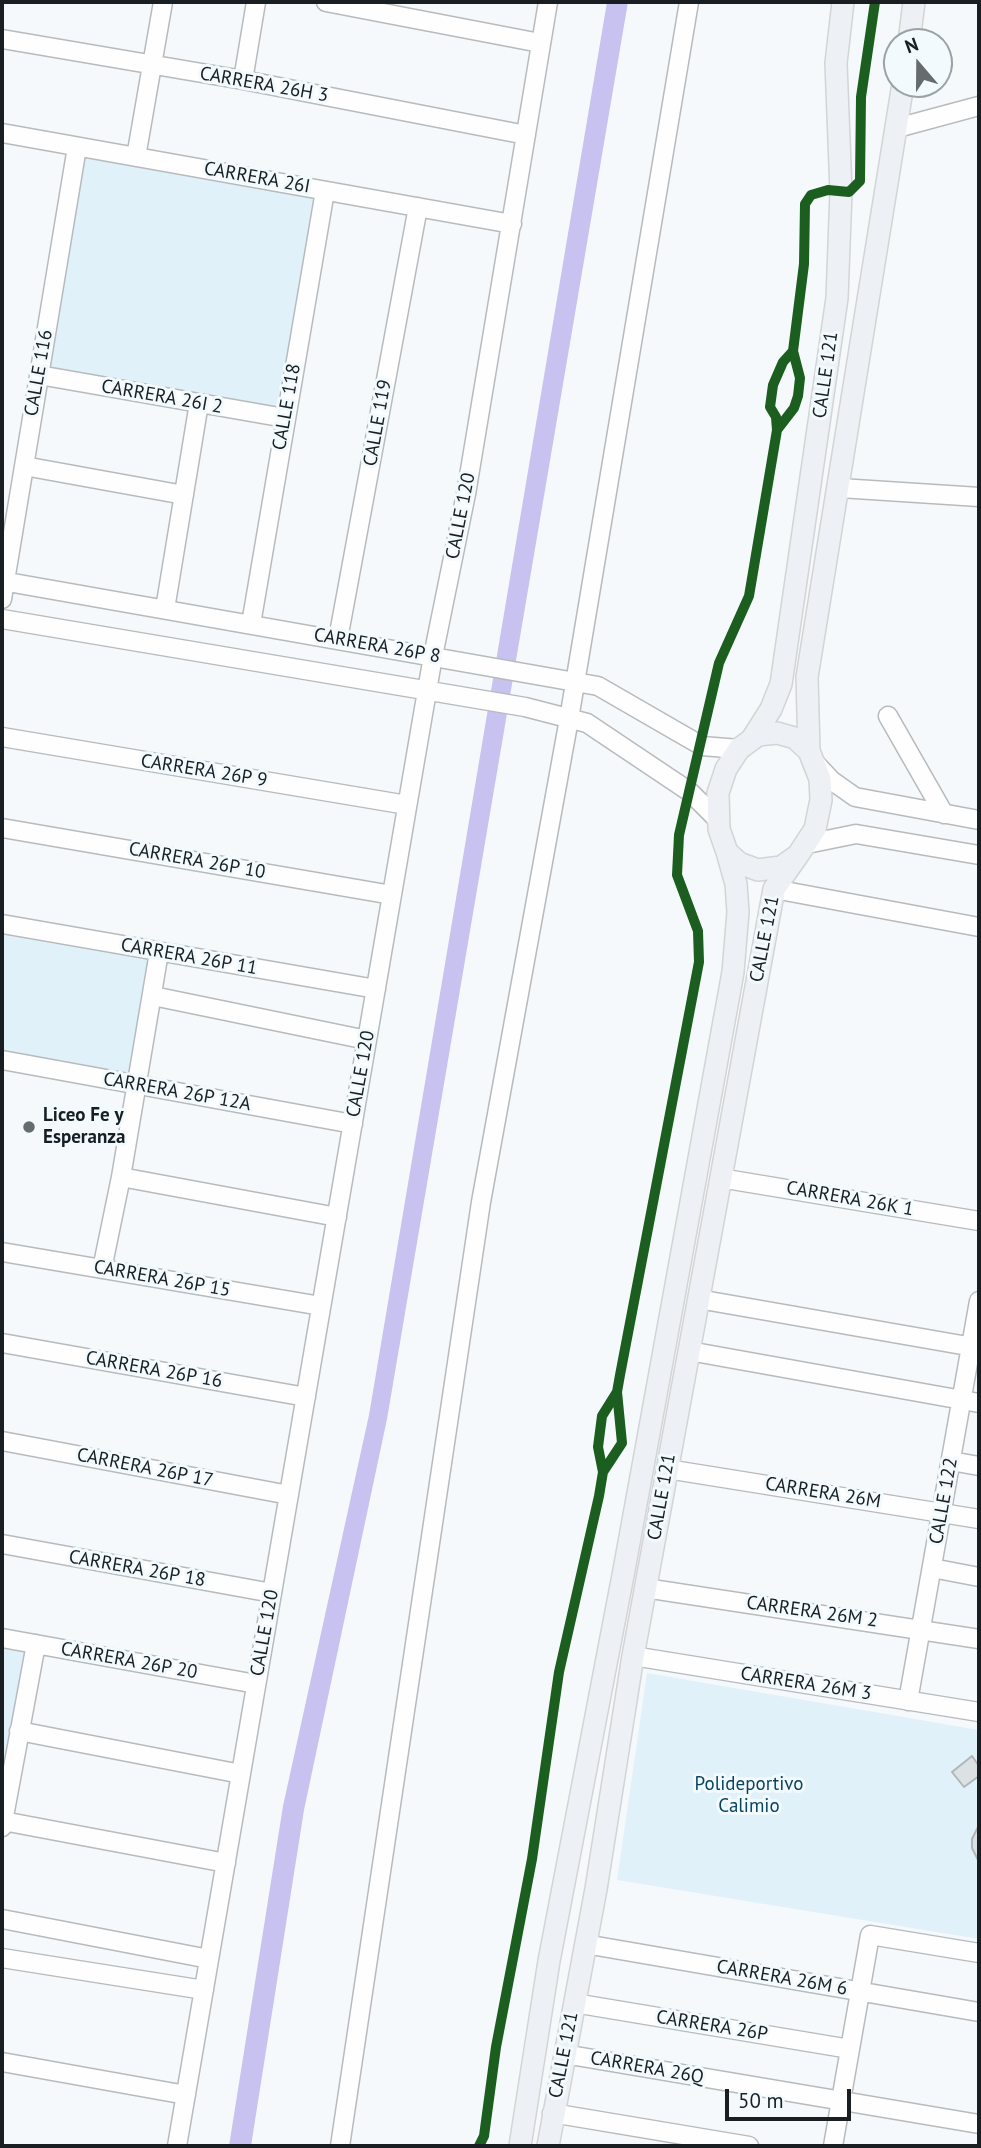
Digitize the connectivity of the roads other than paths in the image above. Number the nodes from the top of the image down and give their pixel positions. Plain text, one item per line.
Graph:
1 (163, 2) edge
2 (256, 2) edge
3 (326, 2) edge
4 (548, 2) edge
5 (689, 2) edge
6 (842, 2) edge
7 (915, 2) edge
8 (911, 28) edge
9 (2, 39) edge
10 (540, 43) junction
11 (152, 65) junction
12 (243, 80) junction
13 (901, 98) edge
14 (979, 106) edge
15 (897, 128) junction
16 (2, 133) edge
17 (526, 135) junction
18 (77, 147) junction
19 (136, 157) junction
20 (325, 191) junction
21 (418, 207) junction
22 (512, 224) junction
23 (39, 374) junction
24 (199, 403) junction
25 (285, 418) junction
26 (24, 466) junction
27 (840, 488) junction
28 (184, 495) junction
29 (979, 497) edge
30 (3, 587) edge
31 (165, 609) junction
32 (2, 619) edge
33 (251, 624) junction
34 (338, 639) junction
35 (433, 656) junction
36 (575, 682) junction
37 (427, 692) junction
38 (888, 716) dead end
39 (569, 719) junction
40 (2, 737) edge
41 (745, 744) junction
42 (813, 757) junction
43 (407, 805) junction
44 (944, 814) junction
45 (718, 820) junction
46 (979, 820) edge
47 (2, 828) edge
48 (803, 850) junction
49 (727, 852) junction
50 (979, 855) edge
51 (774, 889) junction
52 (392, 895) junction
53 (2, 924) edge
54 (979, 928) edge
55 (159, 952) junction
56 (376, 989) junction
57 (153, 996) junction
58 (367, 1040) junction
59 (2, 1060) edge
60 (136, 1084) junction
61 (353, 1124) junction
62 (121, 1177) junction
63 (720, 1178) junction
64 (337, 1217) junction
65 (979, 1221) edge
66 (2, 1252) edge
67 (102, 1269) junction
68 (698, 1299) junction
69 (979, 1301) edge
70 (321, 1306) junction
71 (2, 1343) edge
72 (975, 1347) edge
73 (689, 1351) junction
74 (306, 1397) junction
75 (971, 1401) edge
76 (2, 1441) edge
77 (951, 1461) junction
78 (979, 1466) edge
79 (667, 1469) junction
80 (289, 1495) junction
81 (942, 1512) junction
82 (979, 1519) edge
83 (2, 1544) edge
84 (932, 1568) junction
85 (979, 1577) edge
86 (645, 1588) junction
87 (272, 1593) junction
88 (921, 1628) junction
89 (2, 1638) edge
90 (979, 1639) edge
91 (36, 1644) junction
92 (633, 1656) junction
93 (256, 1684) junction
94 (908, 1701) junction
95 (979, 1713) edge
96 (19, 1731) junction
97 (241, 1774) junction
98 (2, 1824) edge
99 (226, 1863) junction
100 (2, 1919) edge
101 (585, 1944) junction
102 (979, 1953) edge
103 (2, 1958) edge
104 (209, 1959) junction
105 (204, 1990) junction
106 (860, 1991) junction
107 (574, 2003) junction
108 (979, 2012) edge
109 (850, 2049) junction
110 (564, 2054) junction
111 (2, 2062) edge
112 (186, 2095) junction
113 (841, 2101) junction
114 (552, 2113) junction
115 (979, 2124) edge
116 (177, 2146) edge
117 (340, 2146) edge
118 (520, 2146) edge
119 (548, 2146) edge
120 (749, 2146) edge
121 (833, 2146) edge

1 - 11 street
2 - 12 street
3 - 10 street
4 - 10 street, CALLE 120
5 - 36 street
6 - 41 main road, CALLE 121
7 - 8 main road
9 - 11 street, CARRERA 26H 3
10 - 17 street, CALLE 120
11 - 12 street, CARRERA 26H 3
11 - 19 street
12 - 17 street, CARRERA 26H 3
13 - 15 main road, CALLE 121
14 - 15 street
15 - 27 main road, CALLE 121
16 - 18 street, CARRERA 26I
17 - 22 street, CALLE 120
18 - 19 street, CARRERA 26I
18 - 23 street, CALLE 116
19 - 20 street, CARRERA 26I
20 - 21 street, CARRERA 26I
20 - 25 street, CALLE 118
21 - 22 street, CARRERA 26I
21 - 34 street, CALLE 119
22 - 35 street, CALLE 120
23 - 24 street, CARRERA 26I 2
23 - 26 street, CALLE 116
24 - 25 street, CARRERA 26I 2
24 - 28 street
25 - 33 street, CALLE 118
26 - 28 street
26 - 30 street, CALLE 116
27 - 29 street
27 - 42 main road, CALLE 121
28 - 31 street
30 - 31 street, CARRERA 26P 8
31 - 33 street, CARRERA 26P 8
32 - 37 street, CARRERA 26P 8
33 - 34 street, CARRERA 26P 8
34 - 35 street, CARRERA 26P 8
35 - 36 street, CARRERA 26P 8
35 - 37 street, CALLE 120
36 - 39 street
36 - 41 street, CARRERA 26P 8
37 - 39 street, CARRERA 26P 8
37 - 43 street, CALLE 120
38 - 44 street
39 - 45 street, CARRERA 26P 8
39 - 117 street
40 - 43 street, CARRERA 26P 9
41 - 42 main road
41 - 45 main road
42 - 44 street
42 - 48 main road
43 - 52 street, CALLE 120
44 - 46 street
45 - 49 main road
47 - 52 street, CARRERA 26P 10
48 - 49 main road
48 - 50 street
48 - 51 main road, CALLE 121
49 - 118 main road, CALLE 121
51 - 54 street
51 - 63 main road, CALLE 121
52 - 56 street, CALLE 120
53 - 55 street, CARRERA 26P 11
55 - 56 street, CARRERA 26P 11
55 - 57 street
56 - 58 street, CALLE 120
57 - 58 street
57 - 60 street
58 - 61 street, CALLE 120
59 - 60 street, CARRERA 26P 12A
60 - 61 street, CARRERA 26P 12A
60 - 62 street
61 - 64 street, CALLE 120
62 - 64 street
62 - 67 street
63 - 65 street, CARRERA 26K 1
63 - 68 main road, CALLE 121
64 - 70 street, CALLE 120
66 - 67 street, CARRERA 26P 15
67 - 70 street, CARRERA 26P 15
68 - 72 street
68 - 73 main road, CALLE 121
69 - 72 street, CALLE 122
70 - 74 street, CALLE 120
71 - 74 street, CARRERA 26P 16
72 - 75 street, CALLE 122
73 - 75 street
73 - 79 main road, CALLE 121
74 - 80 street, CALLE 120
75 - 77 street, CALLE 122
76 - 80 street, CARRERA 26P 17
77 - 78 street
77 - 81 street, CALLE 122
79 - 81 street, CARRERA 26M
79 - 86 main road, CALLE 121
80 - 87 street, CALLE 120
81 - 82 street, CARRERA 26M
81 - 84 street, CALLE 122
83 - 87 street, CARRERA 26P 18
84 - 85 street
84 - 88 street, CALLE 122
86 - 88 street, CARRERA 26M 2
86 - 92 main road, CALLE 121
87 - 93 street, CALLE 120
88 - 90 street, CARRERA 26M 2
88 - 94 street, CALLE 122
89 - 91 street, CARRERA 26P 20
91 - 93 street, CARRERA 26P 20
91 - 96 street
92 - 94 street, CARRERA 26M 3
92 - 101 main road, CALLE 121
93 - 97 street, CALLE 120
94 - 95 street, CARRERA 26M 3
96 - 97 street
96 - 98 street
97 - 99 street, CALLE 120
98 - 99 street
99 - 104 street, CALLE 120
100 - 104 street
101 - 106 street, CARRERA 26M 6
101 - 107 main road, CALLE 121
102 - 106 street
103 - 105 street
104 - 105 street, CALLE 120
105 - 112 street, CALLE 120
106 - 108 street, CARRERA 26M 6
106 - 109 street
107 - 109 street, CARRERA 26P
107 - 110 main road, CALLE 121
109 - 113 street
110 - 113 street, CARRERA 26Q
110 - 114 main road, CALLE 121
111 - 112 street
112 - 116 street, CALLE 120
113 - 115 street, CARRERA 26Q
113 - 121 street
114 - 119 main road, CALLE 121
114 - 120 street

